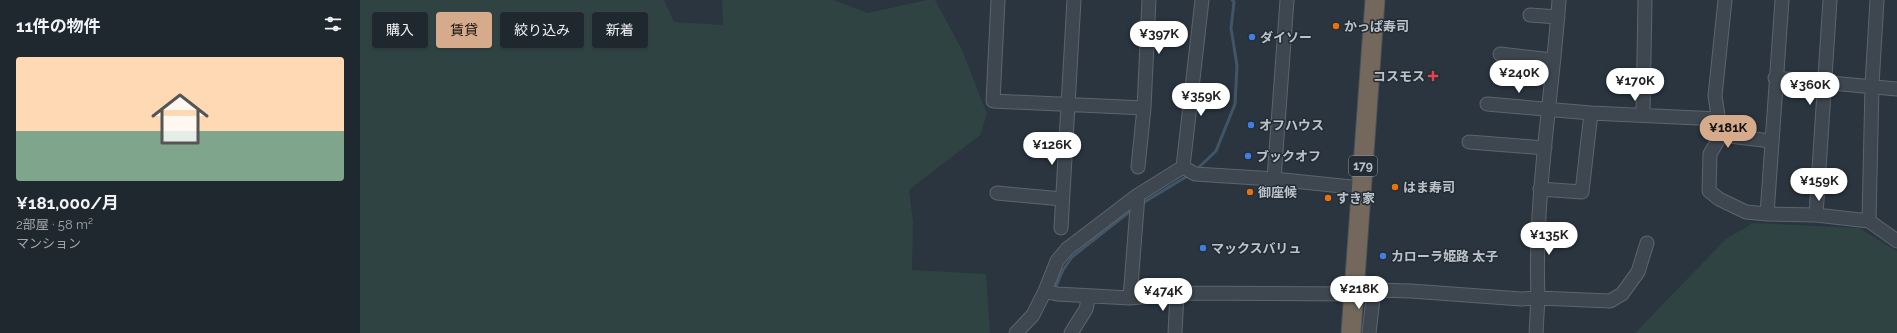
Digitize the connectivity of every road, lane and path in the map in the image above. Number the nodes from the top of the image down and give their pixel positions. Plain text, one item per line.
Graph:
1 (998, 0) edge
2 (1074, 0) edge
3 (1149, 0) edge
4 (1202, 0) edge
5 (1287, 0) edge
6 (1375, 0) edge
7 (1559, 0) edge
8 (1646, 0) edge
9 (1726, 0) edge
10 (1782, 0) edge
11 (1830, 0) edge
12 (1878, 0) edge
13 (1530, 15) dead end
14 (1558, 17) junction
15 (1500, 54) dead end
16 (1554, 60) junction
17 (1775, 78) junction
18 (1824, 82) junction
19 (1872, 86) junction
20 (1897, 89) edge
21 (1487, 104) dead end
22 (1068, 105) junction
23 (1144, 108) junction
24 (1549, 109) junction
25 (1591, 113) junction
26 (1643, 114) junction
27 (1719, 119) junction
28 (1721, 135) junction
29 (1771, 141) junction
30 (1469, 142) dead end
31 (1545, 148) junction
32 (1138, 167) dead end
33 (1183, 167) junction
34 (1274, 178) junction
35 (1361, 188) junction
36 (1540, 189) junction
37 (997, 193) dead end
38 (1138, 195) junction
39 (1062, 199) junction
40 (1767, 214) junction
41 (1816, 215) junction
42 (1868, 221) junction
43 (1061, 228) dead end
44 (1897, 241) edge
45 (1646, 243) dead end
46 (1354, 286) junction
47 (1374, 290) junction
48 (1051, 292) junction
49 (1177, 293) junction
50 (1089, 296) junction
51 (1130, 298) junction
52 (1538, 298) junction
53 (1016, 333) edge
54 (1071, 333) edge
55 (1175, 333) edge
56 (1351, 333) edge
57 (1369, 333) edge
58 (1536, 333) edge

1 - 22 street
2 - 22 street
3 - 23 street
4 - 33 street
5 - 34 street
6 - 35 highway, 179
7 - 14 street
8 - 26 street
9 - 27 street
10 - 17 street
11 - 18 street
12 - 19 street
13 - 14 street
14 - 16 street
15 - 16 street
16 - 24 street
17 - 18 street
17 - 29 street
18 - 19 street
18 - 41 street
19 - 20 street
19 - 42 street
21 - 24 street
22 - 23 street
22 - 39 street
23 - 32 street
24 - 25 street
24 - 31 street
25 - 26 street
25 - 36 street
26 - 27 street
27 - 28 street
28 - 29 street
28 - 40 street
29 - 40 street
30 - 31 street
31 - 36 street
33 - 34 street
33 - 38 street
34 - 35 street
35 - 46 highway, 179
36 - 52 street
37 - 39 street
38 - 48 street
38 - 51 street
39 - 43 street
40 - 41 street
41 - 42 street
42 - 44 street
45 - 52 street
46 - 47 street
46 - 49 street
46 - 56 highway, 179
47 - 52 street
47 - 57 street
48 - 50 street
48 - 53 street
49 - 51 street
49 - 55 street
50 - 51 street
50 - 54 street
52 - 58 street

